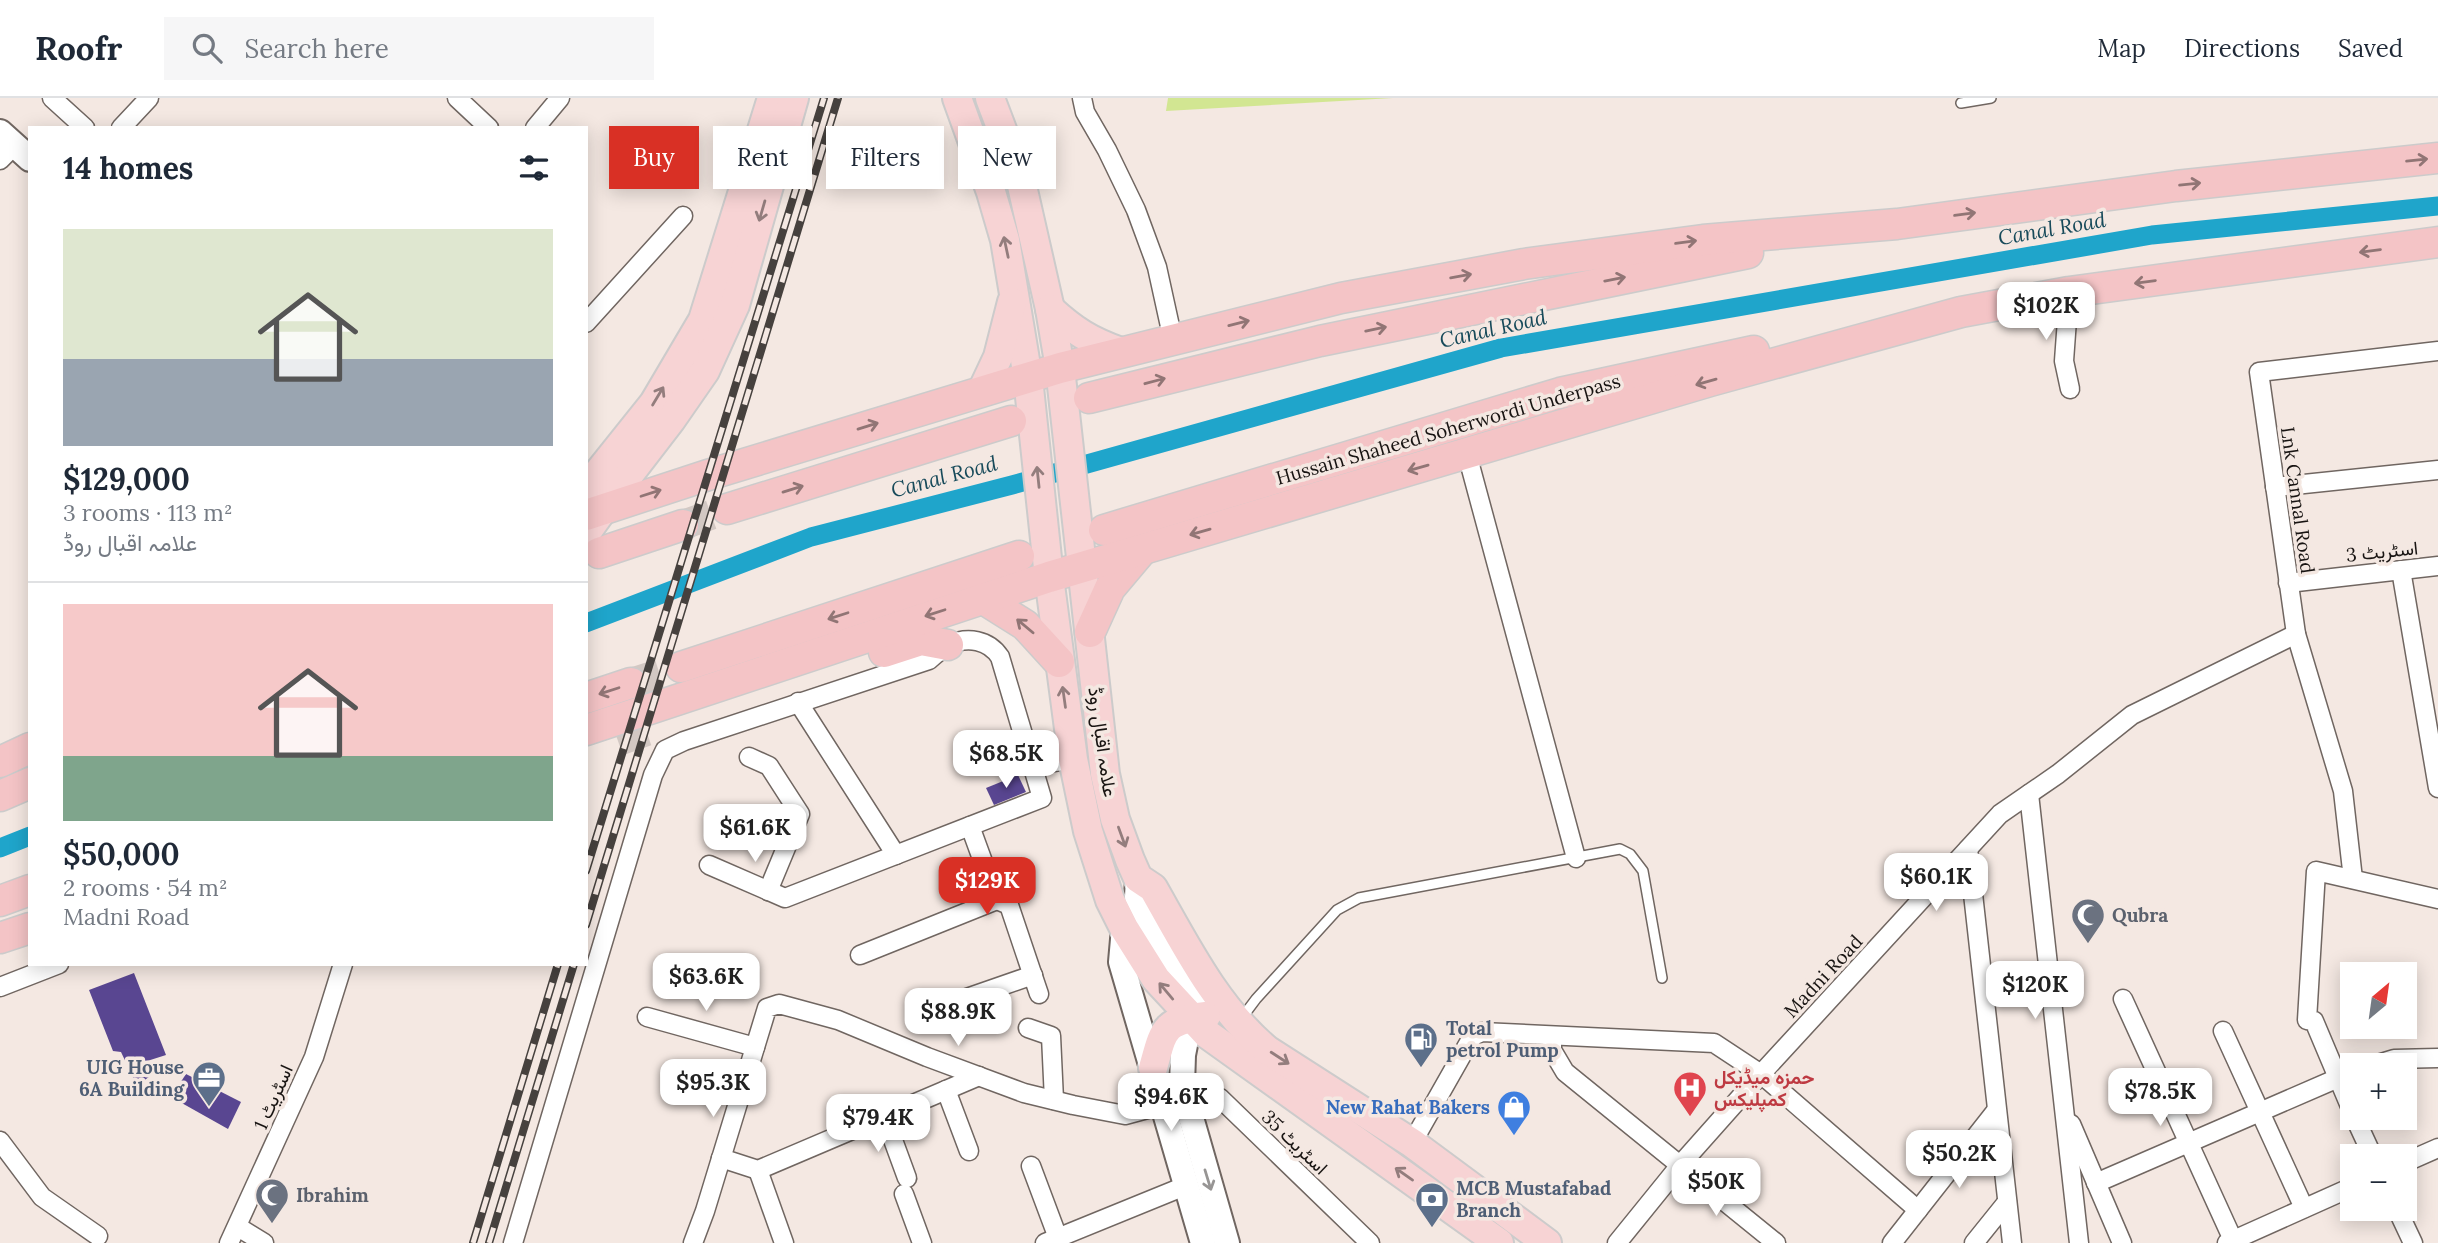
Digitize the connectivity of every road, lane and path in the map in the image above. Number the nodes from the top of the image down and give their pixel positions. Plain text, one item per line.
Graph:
1 (52, 98) edge
2 (457, 98) edge
3 (560, 98) edge
4 (772, 98) edge
5 (794, 98) edge
6 (957, 98) edge
7 (990, 98) edge
8 (1082, 98) edge
9 (1991, 98) edge
10 (147, 99) edge
11 (1961, 103) dead end
12 (83, 126) edge
13 (123, 126) edge
14 (487, 126) edge
15 (537, 126) edge
16 (2438, 158) edge
17 (683, 216) dead end
18 (1897, 224) junction
19 (2438, 242) edge
20 (1015, 290) junction
21 (2069, 292) junction
22 (1050, 309) junction
23 (1961, 312) junction
24 (588, 321) edge
25 (1173, 340) junction
26 (2438, 351) edge
27 (1121, 352) junction
28 (1060, 368) junction
29 (1028, 378) junction
30 (2070, 389) dead end
31 (982, 391) junction
32 (1089, 398) dead end
33 (1022, 429) junction
34 (1467, 454) junction
35 (2438, 470) edge
36 (2275, 487) junction
37 (590, 497) edge
38 (727, 509) tunnel mouth
39 (683, 525) tunnel mouth
40 (1104, 530) dead end
41 (593, 543) edge
42 (1142, 550) junction
43 (1019, 556) dead end
44 (2438, 566) edge
45 (1081, 569) junction
46 (2402, 570) junction
47 (1049, 577) junction
48 (2288, 583) junction
49 (982, 598) junction
50 (1090, 632) junction
51 (2297, 634) junction
52 (948, 645) junction
53 (1059, 662) junction
54 (681, 667) tunnel mouth
55 (631, 683) tunnel mouth
56 (588, 697) edge
57 (798, 702) junction
58 (658, 727) tunnel mouth
59 (588, 729) edge
60 (618, 741) tunnel mouth
61 (28, 749) edge
62 (588, 750) edge
63 (749, 757) dead end
64 (1073, 759) junction
65 (0, 762) edge
66 (1031, 766) junction
67 (28, 784) edge
68 (2438, 788) edge
69 (2029, 794) junction
70 (0, 796) edge
71 (970, 826) junction
72 (1968, 849) junction
73 (896, 855) junction
74 (1576, 858) junction
75 (709, 865) dead end
76 (1138, 877) junction
77 (2353, 879) junction
78 (28, 891) edge
79 (768, 891) junction
80 (2438, 899) edge
81 (997, 900) junction
82 (0, 901) edge
83 (1124, 929) junction
84 (860, 955) dead end
85 (52, 966) edge
86 (342, 966) edge
87 (1033, 975) junction
88 (1662, 978) dead end
89 (4, 980) edge
90 (1039, 994) dead end
91 (964, 999) dead end
92 (2123, 999) dead end
93 (647, 1017) dead end
94 (1190, 1018) junction
95 (1234, 1018) junction
96 (1028, 1028) dead end
97 (2223, 1031) dead end
98 (1552, 1036) junction
99 (755, 1047) junction
100 (2417, 1058) edge
101 (2438, 1058) edge
102 (1153, 1068) junction
103 (2340, 1068) edge
104 (1761, 1074) junction
105 (979, 1076) junction
106 (2340, 1077) edge
107 (1182, 1086) junction
108 (946, 1090) junction
109 (1054, 1100) junction
110 (1162, 1105) junction
111 (2064, 1109) junction
112 (2260, 1111) junction
113 (1995, 1112) junction
114 (885, 1118) junction
115 (0, 1141) edge
116 (1412, 1143) junction
117 (2189, 1144) junction
118 (2438, 1148) edge
119 (970, 1151) dead end
120 (2417, 1157) edge
121 (721, 1158) junction
122 (1681, 1164) junction
123 (1031, 1166) dead end
124 (758, 1170) junction
125 (1461, 1179) junction
126 (2096, 1183) junction
127 (1185, 1186) junction
128 (2340, 1192) edge
129 (1443, 1202) junction
130 (2007, 1202) junction
131 (2304, 1208) junction
132 (1918, 1210) junction
133 (2403, 1221) edge
134 (238, 1227) junction
135 (98, 1236) dead end
136 (1051, 1240) edge
137 (2230, 1242) edge
138 (229, 1243) edge
139 (264, 1243) edge
140 (513, 1243) edge
141 (693, 1243) edge
142 (784, 1243) edge
143 (922, 1243) edge
144 (1203, 1243) edge
145 (1227, 1243) edge
146 (1370, 1243) edge
147 (1499, 1243) edge
148 (1547, 1243) edge
149 (1617, 1243) edge
150 (1776, 1243) edge
151 (1892, 1243) edge
152 (1974, 1243) edge
153 (2012, 1243) edge
154 (2079, 1243) edge
155 (2122, 1243) edge
156 (2413, 1243) edge

1 - 12 street
2 - 14 street
3 - 15 street
37 -> 4 main road
5 -> 37 main road
20 -> 6 main road
7 - 22 main road, علامہ اقبال روڈ
8 - 25 street
9 - 11 lane
10 - 13 street
18 -> 16 highway
17 - 24 street
25 -> 18 highway
32 -> 18 highway
19 -> 21 highway
20 - 29 main road
20 - 31 main road
21 - 23 highway
21 - 30 street
22 - 27 main road
22 - 28 main road, علامہ اقبال روڈ
23 -> 34 highway
23 - 40 highway, Hussain Shaheed Soherwordi Underpass
25 - 27 highway
26 - 36 street, Lnk Cannal Road
27 - 28 highway
28 - 29 highway
28 - 45 main road, علامہ اقبال روڈ
29 - 31 highway
29 - 33 main road
37 -> 31 highway
38 -> 33 highway
47 -> 33 main road, علامہ اقبال روڈ
34 -> 42 highway
34 - 74 street
35 - 36 street
36 - 48 street, Lnk Cannal Road
37 - 41 main road
39 - 41 highway
42 - 45 highway
42 - 50 highway
43 -> 54 highway
44 - 46 street, اسٹریٹ 3
45 - 47 highway
45 - 50 main road, علامہ اقبال روڈ
46 - 48 street, اسٹریٹ 3
46 - 68 street
47 - 49 highway
47 - 53 main road, علامہ اقبال روڈ
48 - 51 street, Lnk Cannal Road
53 -> 49 highway
49 -> 59 highway
50 -> 76 main road, علامہ اقبال روڈ
51 - 69 street, Madni Road
51 - 77 street, Lnk Cannal Road
52 - 57 street
52 - 58 highway
52 - 66 street
64 -> 53 main road, علامہ اقبال روڈ
55 -> 56 highway
57 - 73 street
57 - 140 street
60 - 62 highway
61 - 65 highway
63 - 79 street
64 - 66 street
64 - 83 main road, علامہ اقبال روڈ
66 - 71 street
67 - 70 highway
69 - 72 street, Madni Road
69 - 111 street
71 - 73 street
71 - 81 street
72 - 104 street, Madni Road
72 - 113 street
73 - 79 street
74 - 88 lane
74 - 95 lane
75 - 79 street
76 - 94 main road
76 - 95 main road, علامہ اقبال روڈ
77 - 80 street
77 - 103 street
78 - 82 highway
81 - 84 street
81 - 87 street
94 -> 83 main road, علامہ اقبال روڈ
83 - 102 main road
85 - 89 street
86 - 134 street, اسٹریٹ 1
87 - 90 street
87 - 91 street
92 - 117 street
93 - 99 street
94 - 95 main road
94 - 102 main road
94 - 107 main road
129 -> 94 main road, علامہ اقبال روڈ
95 -> 116 main road, علامہ اقبال روڈ
96 - 109 street
97 - 112 street
98 - 104 street
98 - 116 street
98 - 122 street
99 - 105 street
99 - 121 street
100 - 101 street
102 - 110 main road
104 - 122 street, Madni Road
104 - 132 street
105 - 108 street
105 - 109 street
106 - 112 street
107 -> 145 main road
107 - 146 street, اسٹریٹ 35
108 - 114 street
108 - 119 street
109 - 110 street
110 - 127 main road
111 - 126 street
111 - 154 street
112 - 117 street
112 - 131 street
113 - 130 street
113 - 132 street
114 - 124 street
114 - 143 street
115 - 135 street
116 - 125 main road, علامہ اقبال روڈ
117 - 126 street
117 - 137 street
118 - 120 street
121 - 124 street
121 - 141 street
122 - 149 street, Madni Road
122 - 150 street
123 - 136 street
124 - 142 street
125 - 129 main road
125 - 148 main road, علامہ اقبال روڈ
126 - 155 street
127 - 136 street
127 - 144 main road
128 - 131 street
129 - 147 main road, علامہ اقبال روڈ
130 - 152 street
130 - 153 street
131 - 137 street
132 - 151 street
133 - 156 street
134 - 138 street, اسٹریٹ 1
134 - 139 street

